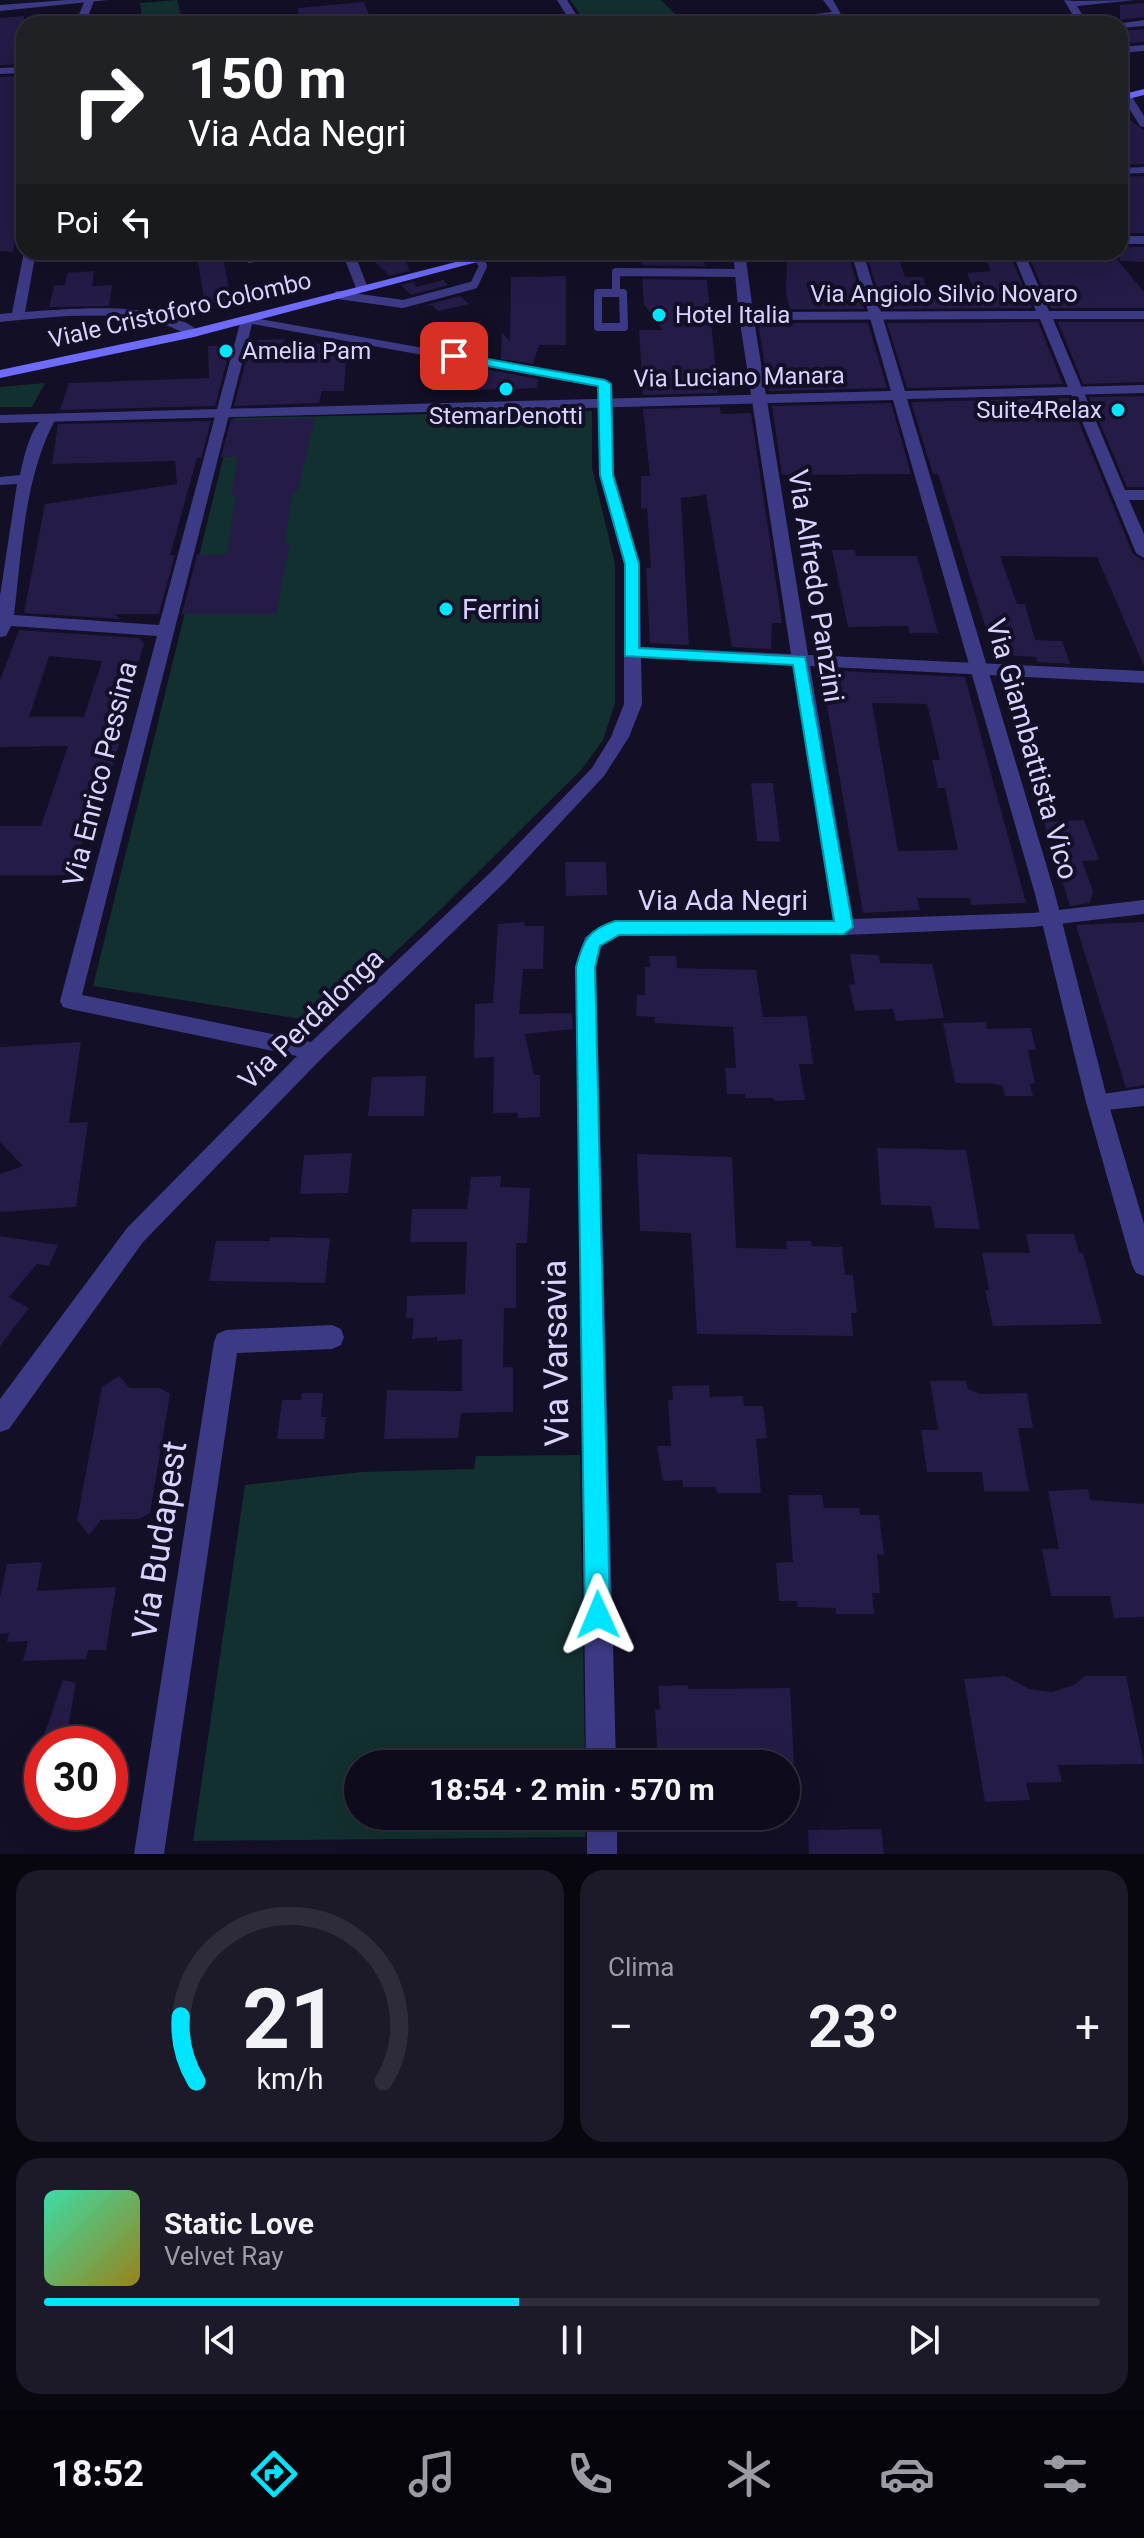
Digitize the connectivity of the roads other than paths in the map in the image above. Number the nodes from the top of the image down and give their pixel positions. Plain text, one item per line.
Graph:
1 (103, 0) edge
2 (828, 0) edge
3 (1130, 0) edge
4 (89, 1) edge
5 (1070, 2) edge
6 (0, 8) edge
7 (825, 16) edge
8 (1128, 101) edge
9 (1144, 124) edge
10 (28, 260) edge
11 (351, 260) edge
12 (475, 260) edge
13 (480, 260) edge
14 (740, 260) edge
15 (859, 260) edge
16 (1022, 260) edge
17 (742, 273) junction
18 (362, 288) junction
19 (616, 293) junction
20 (338, 295) junction
21 (1144, 315) edge
22 (18, 316) junction
23 (745, 316) junction
24 (1046, 316) junction
25 (876, 317) junction
26 (0, 318) edge
27 (247, 319) junction
28 (194, 333) junction
29 (0, 374) edge
30 (1144, 389) edge
31 (1078, 391) junction
32 (898, 395) junction
33 (757, 398) junction
34 (604, 402) junction
35 (225, 412) junction
36 (49, 418) junction
37 (0, 419) edge
38 (26, 479) junction
39 (0, 481) edge
40 (1120, 495) junction
41 (1144, 495) edge
42 (1144, 553) edge
43 (2, 626) edge
44 (165, 631) junction
45 (631, 652) junction
46 (800, 660) junction
47 (978, 670) junction
48 (1144, 677) edge
49 (1144, 907) edge
50 (1052, 919) junction
51 (844, 927) junction
52 (592, 942) joint
53 (315, 1051) junction
54 (1144, 1097) edge
55 (1097, 1102) junction
56 (1144, 1265) edge
57 (332, 1337) dead end
58 (0, 1420) edge
59 (601, 1750) edge
60 (602, 1830) edge
61 (149, 1854) edge
62 (602, 1854) edge

1 - 4 street
2 - 7 street
3 - 5 street
4 - 6 street
8 - 9 street
10 - 22 street
11 - 18 street
12 - 18 main road, Viale Cristoforo Colombo
13 - 20 lane
14 - 17 street, Via Alfredo Panzini
15 - 25 street, Via Giambattista Vico
16 - 24 street
17 - 19 lane
17 - 23 street, Via Alfredo Panzini
18 - 20 main road, Viale Cristoforo Colombo
19 - 19 lane
20 - 27 main road, Viale Cristoforo Colombo
21 - 24 street, Via Angiolo Silvio Novaro
22 - 26 street
22 - 28 street
23 - 25 street, Via Angiolo Silvio Novaro
23 - 33 street, Via Alfredo Panzini
24 - 25 street, Via Angiolo Silvio Novaro
24 - 31 street
25 - 32 street, Via Giambattista Vico
27 - 28 main road, Viale Cristoforo Colombo
27 - 34 street
27 - 35 street, Via Enrico Pessina
28 - 29 main road, Viale Cristoforo Colombo
30 - 31 street, Via Luciano Manara
31 - 32 street, Via Luciano Manara
31 - 40 street
32 - 33 street, Via Luciano Manara
32 - 47 street, Via Giambattista Vico
33 - 34 street, Via Luciano Manara
33 - 46 street, Via Alfredo Panzini
34 - 35 street, Via Luciano Manara
34 - 45 street, Via Perdalonga
35 - 36 street, Via Luciano Manara
35 - 44 street, Via Enrico Pessina
36 - 37 street, Via Luciano Manara
36 - 38 street
38 - 39 street
38 - 43 street
40 - 41 street
40 - 42 street
43 - 44 street
44 - 53 street, Via Enrico Pessina
45 - 46 street
45 - 53 street, Via Perdalonga
46 - 47 street
46 - 51 street, Via Alfredo Panzini
47 - 48 street
47 - 50 street, Via Giambattista Vico
49 - 50 street, Via Ada Negri
50 - 51 street, Via Ada Negri
50 - 55 street, Via Giambattista Vico
51 - 52 street, Via Ada Negri
52 - 59 street, Via Varsavia
53 - 58 street, Via Perdalonga
54 - 55 street
55 - 56 street, Via Giambattista Vico
57 - 61 street, Via Budapest
60 - 62 street

